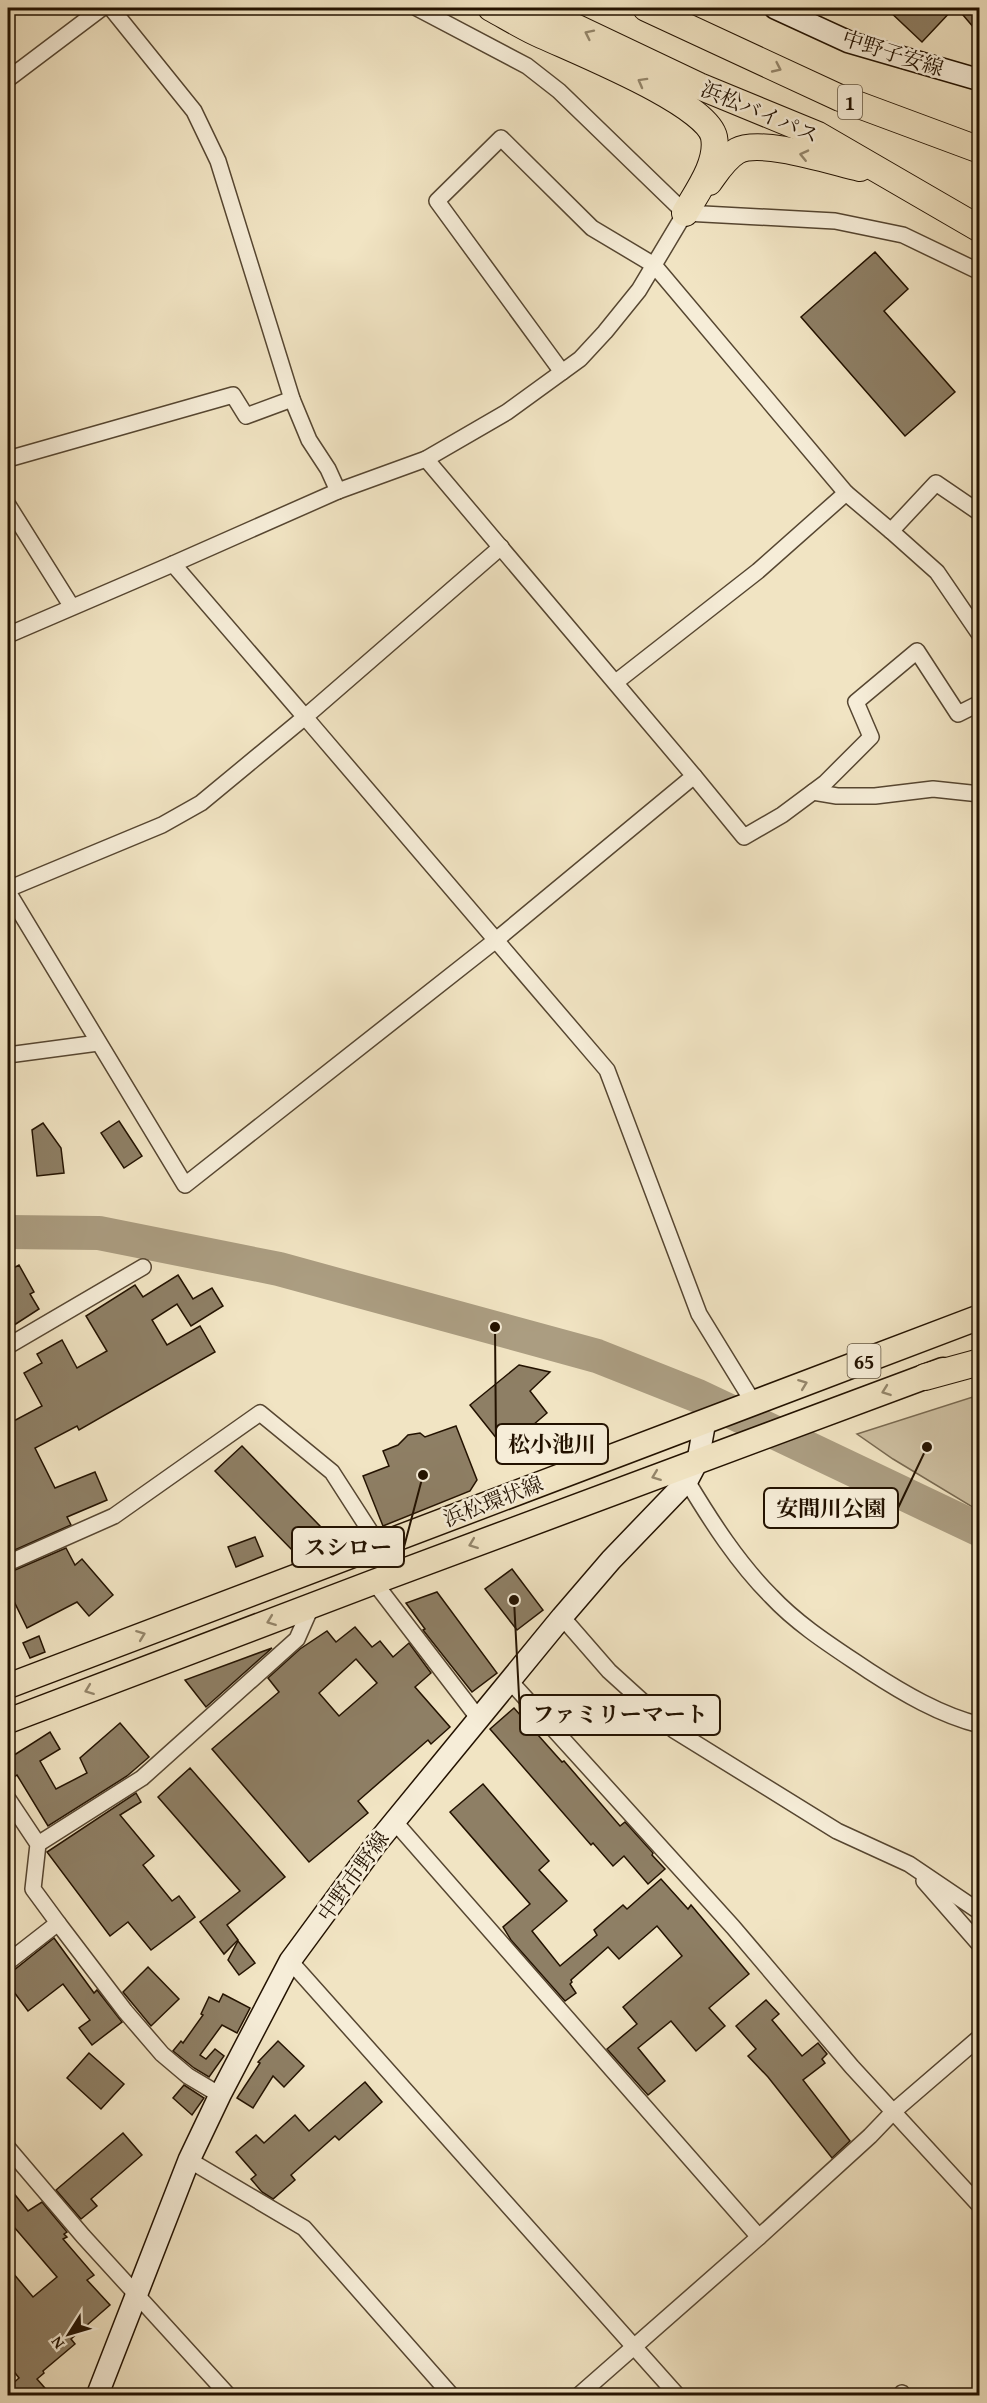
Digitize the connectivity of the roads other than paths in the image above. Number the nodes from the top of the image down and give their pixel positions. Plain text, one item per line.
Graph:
1 (102, 8) edge
2 (111, 8) edge
3 (417, 8) edge
4 (491, 8) edge
5 (535, 8) edge
6 (646, 8) edge
7 (775, 8) edge
8 (8, 79) edge
9 (980, 80) edge
10 (840, 98) junction
11 (980, 150) edge
12 (980, 166) edge
13 (882, 174) junction
14 (980, 210) edge
15 (686, 213) junction
16 (980, 229) edge
17 (654, 265) junction
18 (980, 272) edge
19 (562, 372) junction
20 (292, 399) junction
21 (8, 459) edge
22 (426, 459) junction
23 (338, 491) junction
24 (846, 493) junction
25 (8, 505) edge
26 (980, 513) edge
27 (891, 531) junction
28 (501, 548) junction
29 (173, 564) junction
30 (72, 607) junction
31 (8, 635) edge
32 (980, 635) edge
33 (616, 682) junction
34 (980, 703) edge
35 (305, 717) junction
36 (694, 776) junction
37 (813, 792) junction
38 (980, 795) edge
39 (8, 890) edge
40 (496, 939) junction
41 (98, 1043) junction
42 (8, 1055) edge
43 (143, 1267) dead end
44 (980, 1317) edge
45 (8, 1346) edge
46 (980, 1355) edge
47 (980, 1362) edge
48 (925, 1377) junction
49 (751, 1404) junction
50 (705, 1421) junction
51 (698, 1460) junction
52 (687, 1481) junction
53 (379, 1545) junction
54 (8, 1563) edge
55 (374, 1582) junction
56 (312, 1605) junction
57 (562, 1617) junction
58 (510, 1681) junction
59 (8, 1686) edge
60 (479, 1719) junction
61 (8, 1721) edge
62 (980, 1725) edge
63 (8, 1799) edge
64 (394, 1821) junction
65 (38, 1844) junction
66 (909, 1864) junction
67 (980, 1912) edge
68 (58, 1923) junction
69 (980, 1945) edge
70 (290, 1961) junction
71 (8, 1962) edge
72 (980, 2037) edge
73 (220, 2095) junction
74 (894, 2111) junction
75 (8, 2148) edge
76 (189, 2160) junction
77 (980, 2206) edge
78 (759, 2237) junction
79 (136, 2294) junction
80 (633, 2345) junction
81 (97, 2396) edge
82 (229, 2396) edge
83 (452, 2396) edge
84 (578, 2396) edge
85 (678, 2396) edge

1 - 8 street
2 - 20 street
3 - 15 street
15 -> 4 highway
13 -> 5 highway, 浜松バイパス / 1
6 -> 10 highway, 1
7 - 9 main road, 中野子安線
10 - 11 highway, 1
10 - 12 highway
13 - 14 highway, 1
13 -> 15 highway
13 - 16 highway, 浜松バイパス / 1
15 - 17 street
15 - 18 street
17 - 19 street
17 - 19 street
17 - 24 street
19 - 22 street
20 - 21 street
20 - 23 street
22 - 23 street
22 - 28 street
23 - 29 street
24 - 27 street
24 - 33 street
25 - 30 street
26 - 27 street
27 - 32 street
28 - 33 street
28 - 35 street
29 - 30 street
29 - 35 street
30 - 31 street
33 - 36 street
34 - 37 street
35 - 39 street
35 - 40 street
36 - 37 street
36 - 40 street
37 - 38 street
39 - 41 street
40 - 41 street
40 - 49 street
41 - 42 street
43 - 45 street
49 -> 44 main road, 浜松環状線 / 65
46 - 48 main road, 浜松環状線 / 65
47 - 48 highway
48 -> 51 main road, 浜松環状線 / 65
49 - 50 main road, 浜松環状線 / 65
50 - 51 main road, 中野市野線
50 - 53 main road, 浜松環状線 / 65
51 - 52 main road, 中野市野線
51 -> 55 main road, 浜松環状線 / 65
52 - 57 main road, 中野市野線
52 - 62 street
53 - 54 street
59 -> 53 main road, 浜松環状線 / 65
55 - 56 main road, 浜松環状線 / 65
55 - 60 street
56 -> 61 main road, 浜松環状線 / 65
56 - 65 street
57 - 58 main road, 中野市野線
57 - 66 street
58 - 60 main road, 中野市野線
58 - 74 street
60 - 64 main road, 中野市野線
63 - 65 street
64 - 70 main road, 中野市野線
64 - 78 street
65 - 68 street
66 - 67 street
66 - 69 street
68 - 71 street
68 - 73 street
70 - 73 main road, 中野市野線
70 - 80 street
72 - 74 street
73 - 76 main road, 中野市野線
74 - 77 street
74 - 78 street
75 - 79 street
76 - 79 main road, 中野市野線
76 - 83 street
78 - 80 street
79 - 81 main road, 中野市野線
79 - 82 street
80 - 84 street
80 - 85 street

